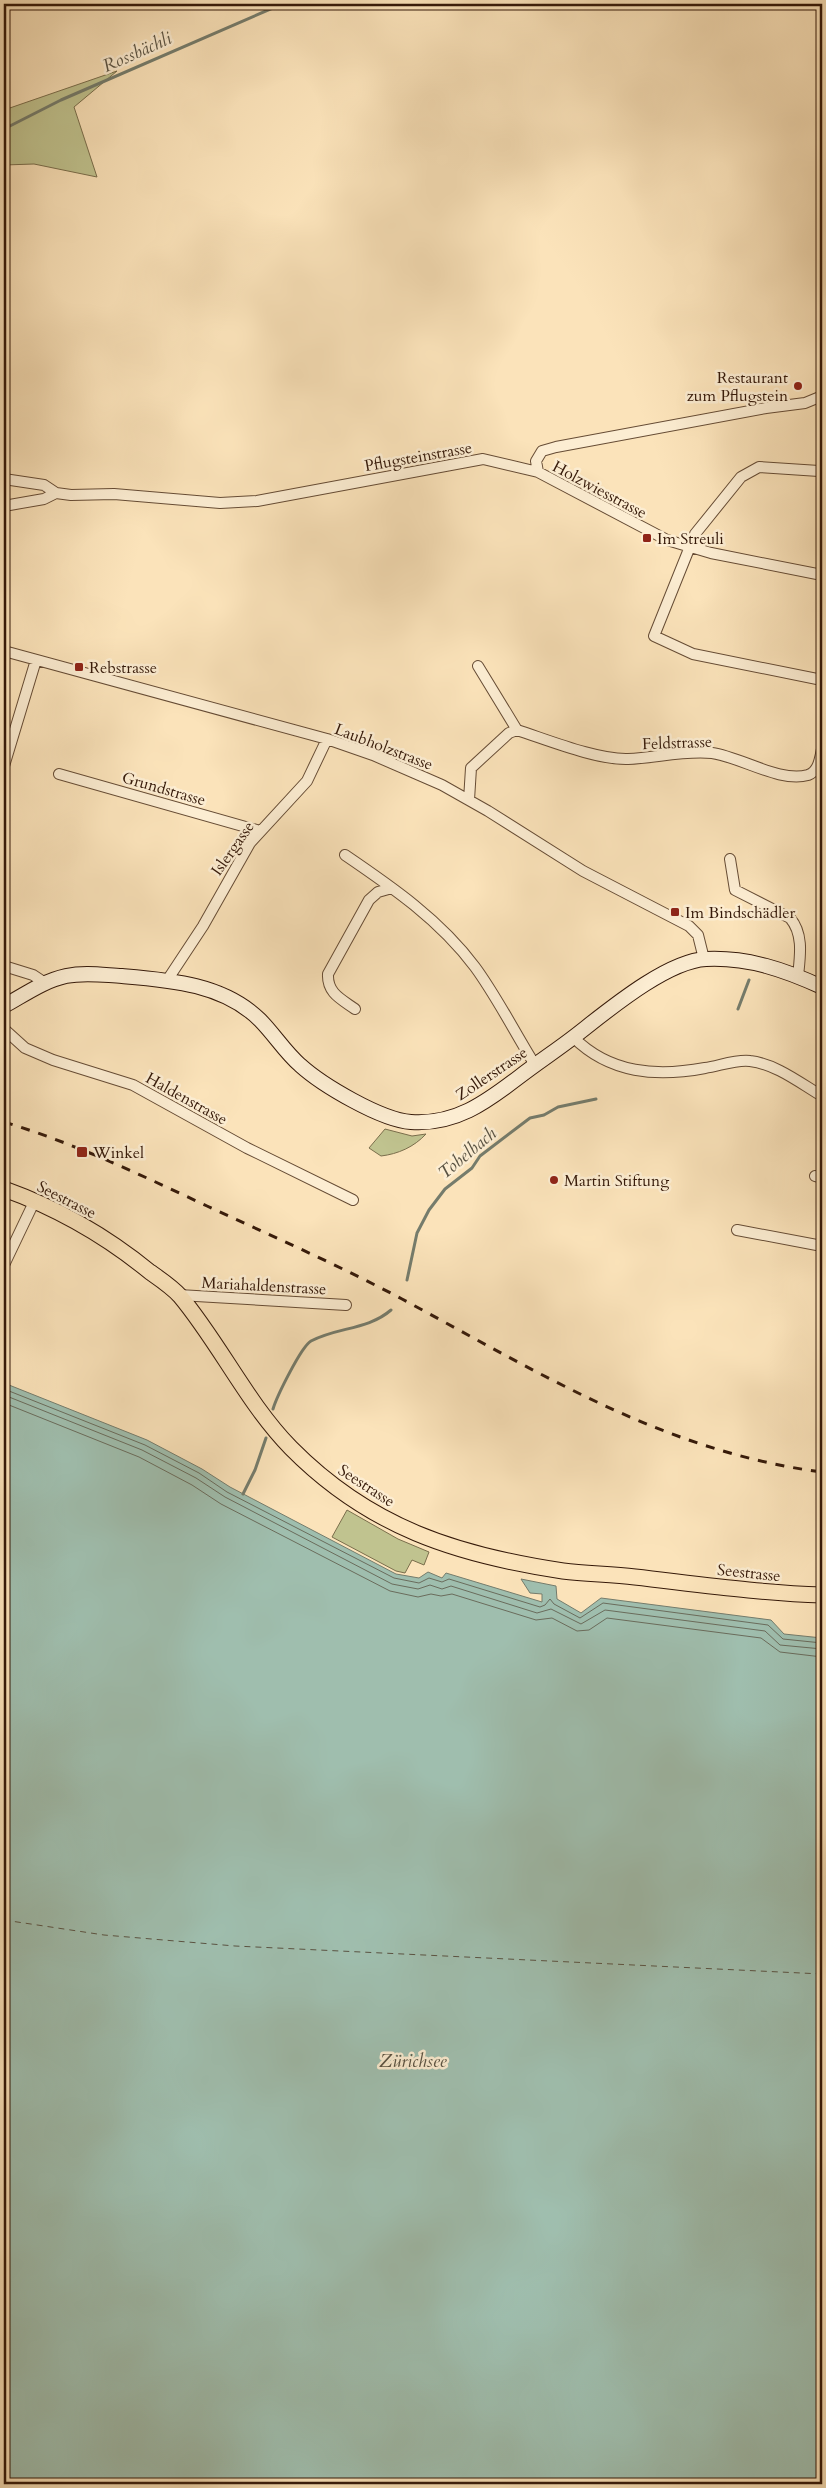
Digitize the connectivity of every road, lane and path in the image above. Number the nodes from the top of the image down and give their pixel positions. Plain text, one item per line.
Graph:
1 (822, 396) edge
2 (819, 471) dead end
3 (538, 472) junction
4 (4, 479) edge
5 (56, 493) junction
6 (4, 506) edge
7 (692, 547) junction
8 (822, 575) edge
9 (4, 651) edge
10 (36, 660) junction
11 (478, 666) dead end
12 (822, 680) edge
13 (517, 730) junction
14 (327, 739) junction
15 (822, 749) edge
16 (4, 766) edge
17 (59, 774) dead end
18 (469, 800) junction
19 (260, 831) junction
20 (345, 855) dead end
21 (730, 859) dead end
22 (392, 888) junction
23 (704, 959) junction
24 (4, 966) edge
25 (168, 979) junction
26 (804, 979) junction
27 (45, 983) junction
28 (822, 987) edge
29 (4, 1006) edge
30 (355, 1009) dead end
31 (4, 1029) edge
32 (573, 1037) junction
33 (535, 1065) junction
34 (822, 1096) edge
35 (4, 1189) edge
36 (35, 1200) junction
37 (353, 1200) dead end
38 (736, 1230) dead end
39 (822, 1246) edge
40 (4, 1265) edge
41 (179, 1295) junction
42 (346, 1305) dead end
43 (822, 1595) edge

1 - 3 street
2 - 7 street
3 - 5 street, Pflugsteinstrasse
3 - 7 street, Holzwiesstrasse
4 - 5 street, Pflugsteinstrasse
5 - 6 street, Pflugsteinstrasse
7 - 8 street, Holzwiesstrasse
7 - 12 street
9 - 10 street, Laubholzstrasse
10 - 14 street, Laubholzstrasse
10 - 16 street
11 - 13 street
13 - 15 street, Feldstrasse
13 - 18 street
14 - 18 street, Laubholzstrasse
14 - 19 street, Islergasse
17 - 19 street, Grundstrasse
18 - 23 street, Laubholzstrasse
19 - 25 street, Islergasse
20 - 22 street
21 - 26 street
22 - 30 street
22 - 33 street
23 - 26 street, Zollerstrasse
23 - 32 street, Zollerstrasse
24 - 27 street
25 - 27 street, Zollerstrasse
25 - 33 street, Zollerstrasse
26 - 28 street, Zollerstrasse
27 - 29 street, Zollerstrasse
31 - 37 street, Haldenstrasse
32 - 33 street, Zollerstrasse
32 - 34 street
35 - 36 main road, Seestrasse
36 - 40 street
36 - 41 main road, Seestrasse
38 - 39 street
41 - 42 street, Mariahaldenstrasse
41 - 43 main road, Seestrasse

